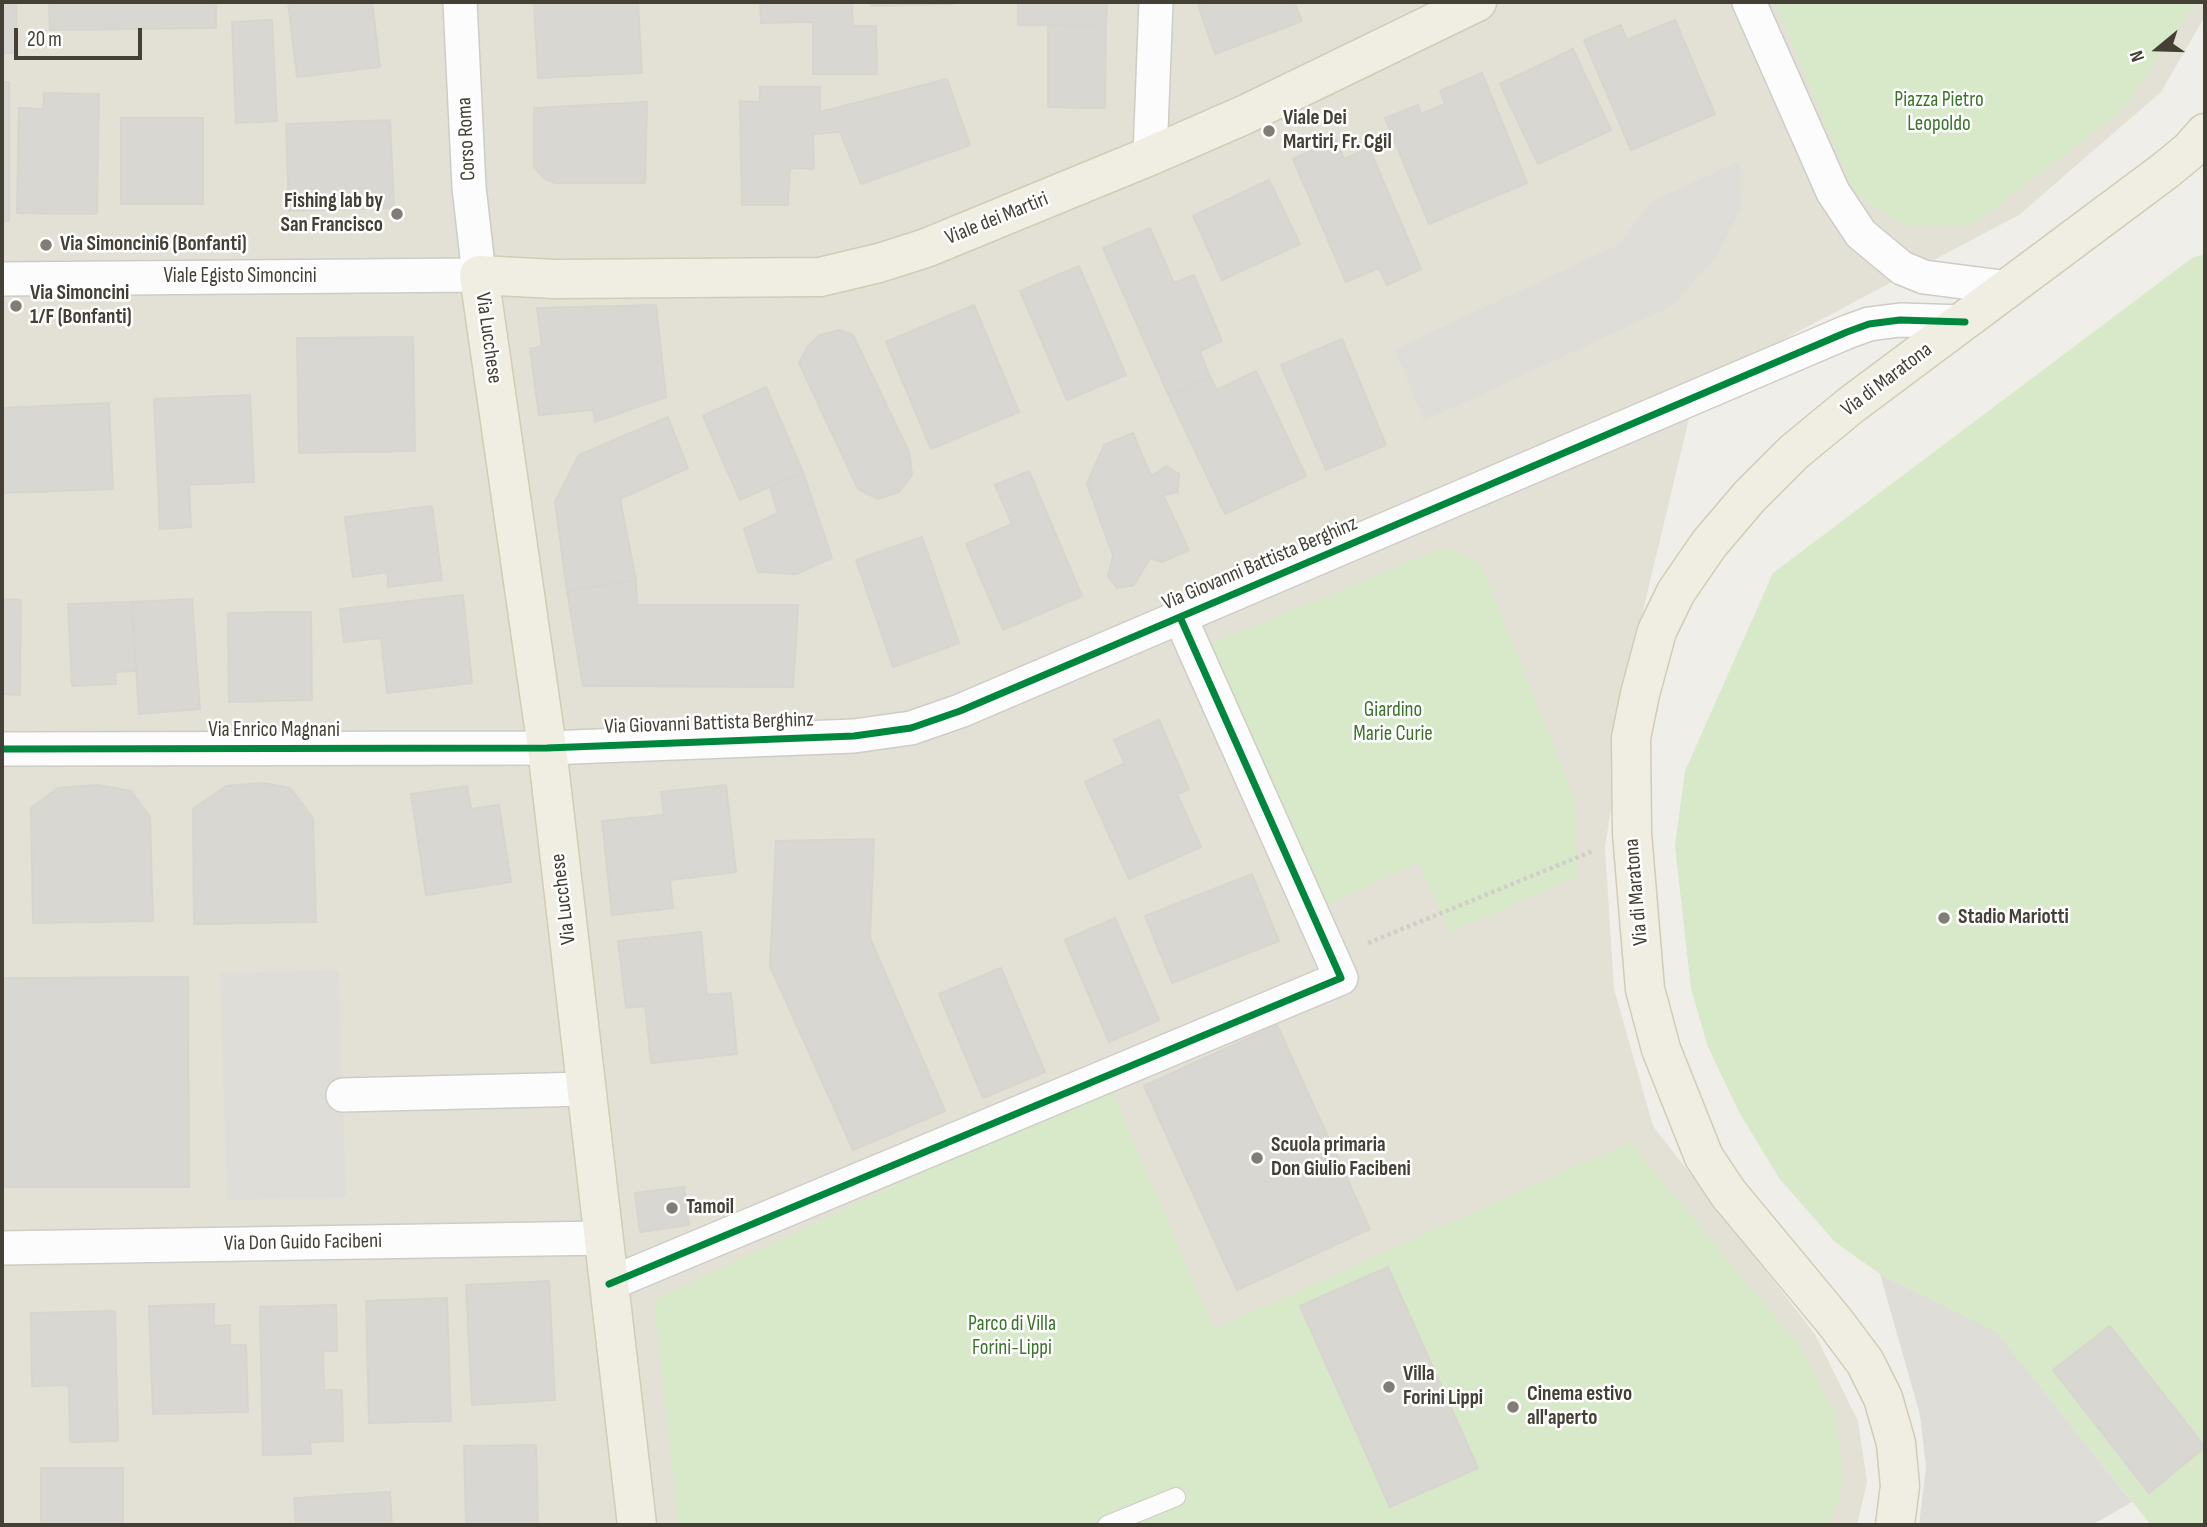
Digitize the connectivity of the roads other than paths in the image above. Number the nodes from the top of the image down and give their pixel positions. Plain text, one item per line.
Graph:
1 (460, 2) edge
2 (1156, 2) edge
3 (1477, 2) edge
4 (1749, 2) edge
5 (2200, 144) edge
6 (1150, 156) junction
7 (479, 275) junction
8 (2, 279) edge
9 (2009, 288) junction
10 (1965, 322) junction
11 (1180, 617) junction
12 (547, 748) junction
13 (2, 749) edge
14 (587, 1089) junction
15 (343, 1095) dead end
16 (604, 1238) junction
17 (2, 1248) edge
18 (609, 1284) junction
19 (1176, 1497) dead end
20 (637, 1525) edge
21 (1107, 1525) edge
22 (1895, 1525) edge

1 - 7 street, Corso Roma
2 - 6 street
3 - 6 main road, Viale dei Martiri
4 - 9 street
5 - 9 main road
6 - 7 main road, Viale dei Martiri
7 - 8 street, Viale Egisto Simoncini
7 - 12 main road, Via Lucchese
9 - 10 main road
10 - 11 street, Via Giovanni Battista Berghinz
10 - 22 main road, Via di Maratona
11 - 12 street, Via Giovanni Battista Berghinz
11 - 18 street
12 - 13 street, Via Enrico Magnani
12 - 14 main road, Via Lucchese
14 - 15 street
14 - 16 main road, Via Lucchese
16 - 17 street, Via Don Guido Facibeni
16 - 18 main road, Via Lucchese
18 - 20 main road, Via Lucchese
19 - 21 lane

